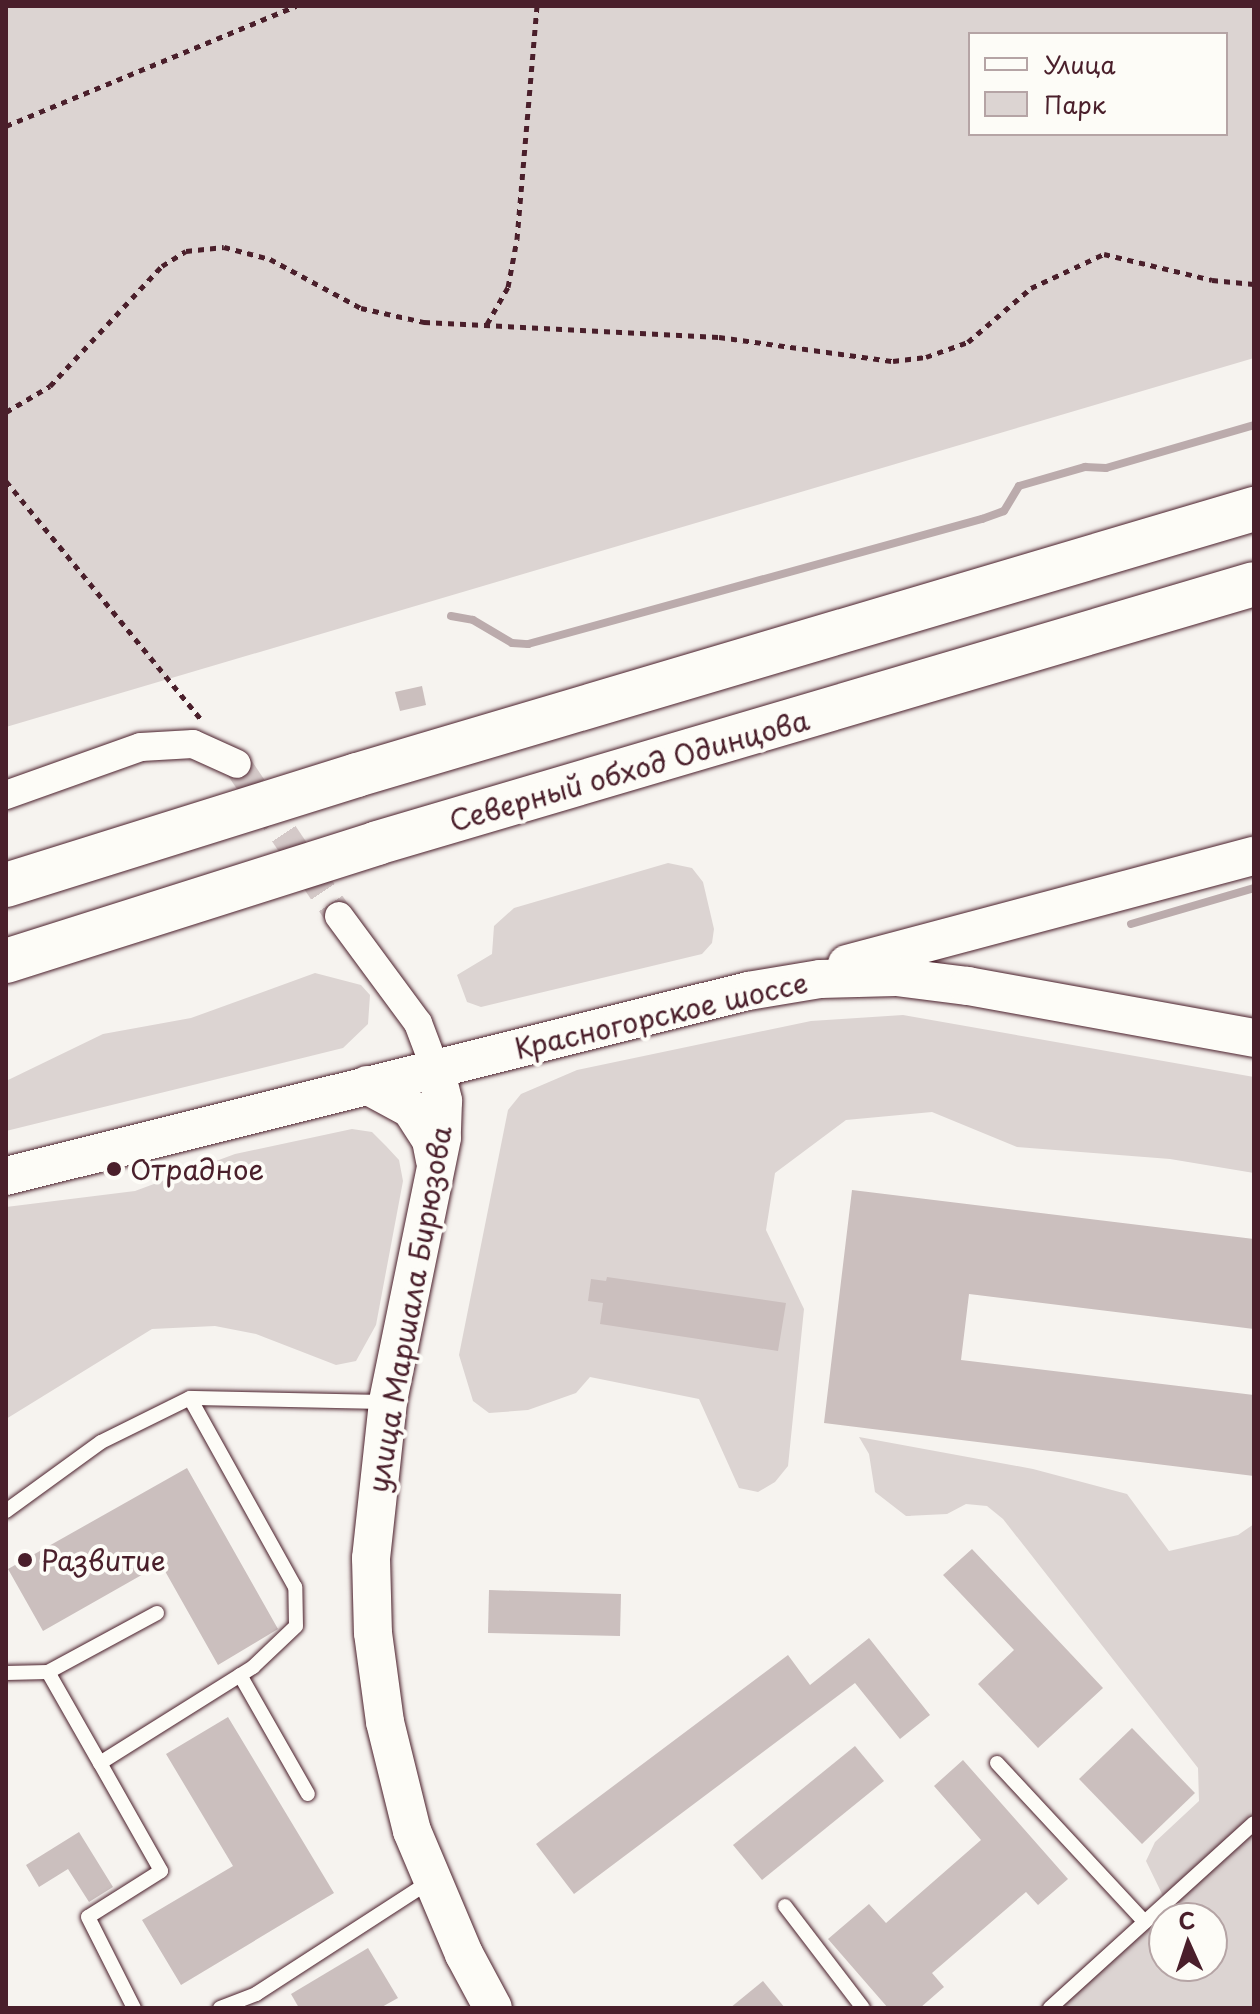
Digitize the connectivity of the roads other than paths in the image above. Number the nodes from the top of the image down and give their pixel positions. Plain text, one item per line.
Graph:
1 (1254, 509) edge
2 (1254, 584) edge
3 (237, 764) tunnel mouth
4 (6, 795) edge
5 (1254, 856) edge
6 (6, 885) edge
7 (339, 916) tunnel mouth
8 (6, 961) edge
9 (748, 991) junction
10 (1254, 1038) edge
11 (435, 1068) junction
12 (367, 1085) junction
13 (6, 1178) edge
14 (434, 1184) junction
15 (190, 1398) junction
16 (388, 1402) junction
17 (6, 1511) edge
18 (157, 1613) dead end
19 (48, 1672) junction
20 (6, 1673) edge
21 (240, 1675) junction
22 (100, 1763) junction
23 (997, 1763) dead end
24 (308, 1794) dead end
25 (1254, 1823) edge
26 (432, 1880) junction
27 (785, 1906) dead end
28 (1145, 1922) junction
29 (134, 2008) edge
30 (220, 2008) edge
31 (493, 2008) edge
32 (863, 2008) edge
33 (1050, 2008) edge

1 - 6 highway
2 - 8 highway, Северный обход Одинцова
3 - 4 street
5 - 9 main road
7 - 11 street
9 - 10 main road, Красногорское шоссе
9 - 11 main road, Красногорское шоссе
11 - 12 main road, Красногорское шоссе
11 - 14 main road, улица Маршала Бирюзова
12 - 13 main road, Красногорское шоссе
12 - 14 main road
14 - 16 main road, улица Маршала Бирюзова
15 - 16 lane
15 - 17 lane
15 - 21 lane
16 - 26 main road, улица Маршала Бирюзова
18 - 19 lane
19 - 20 lane
19 - 22 lane
21 - 22 lane
21 - 24 lane
22 - 29 lane
23 - 28 lane
25 - 28 lane
26 - 30 lane
26 - 31 main road, улица Маршала Бирюзова
27 - 32 lane
28 - 33 lane

